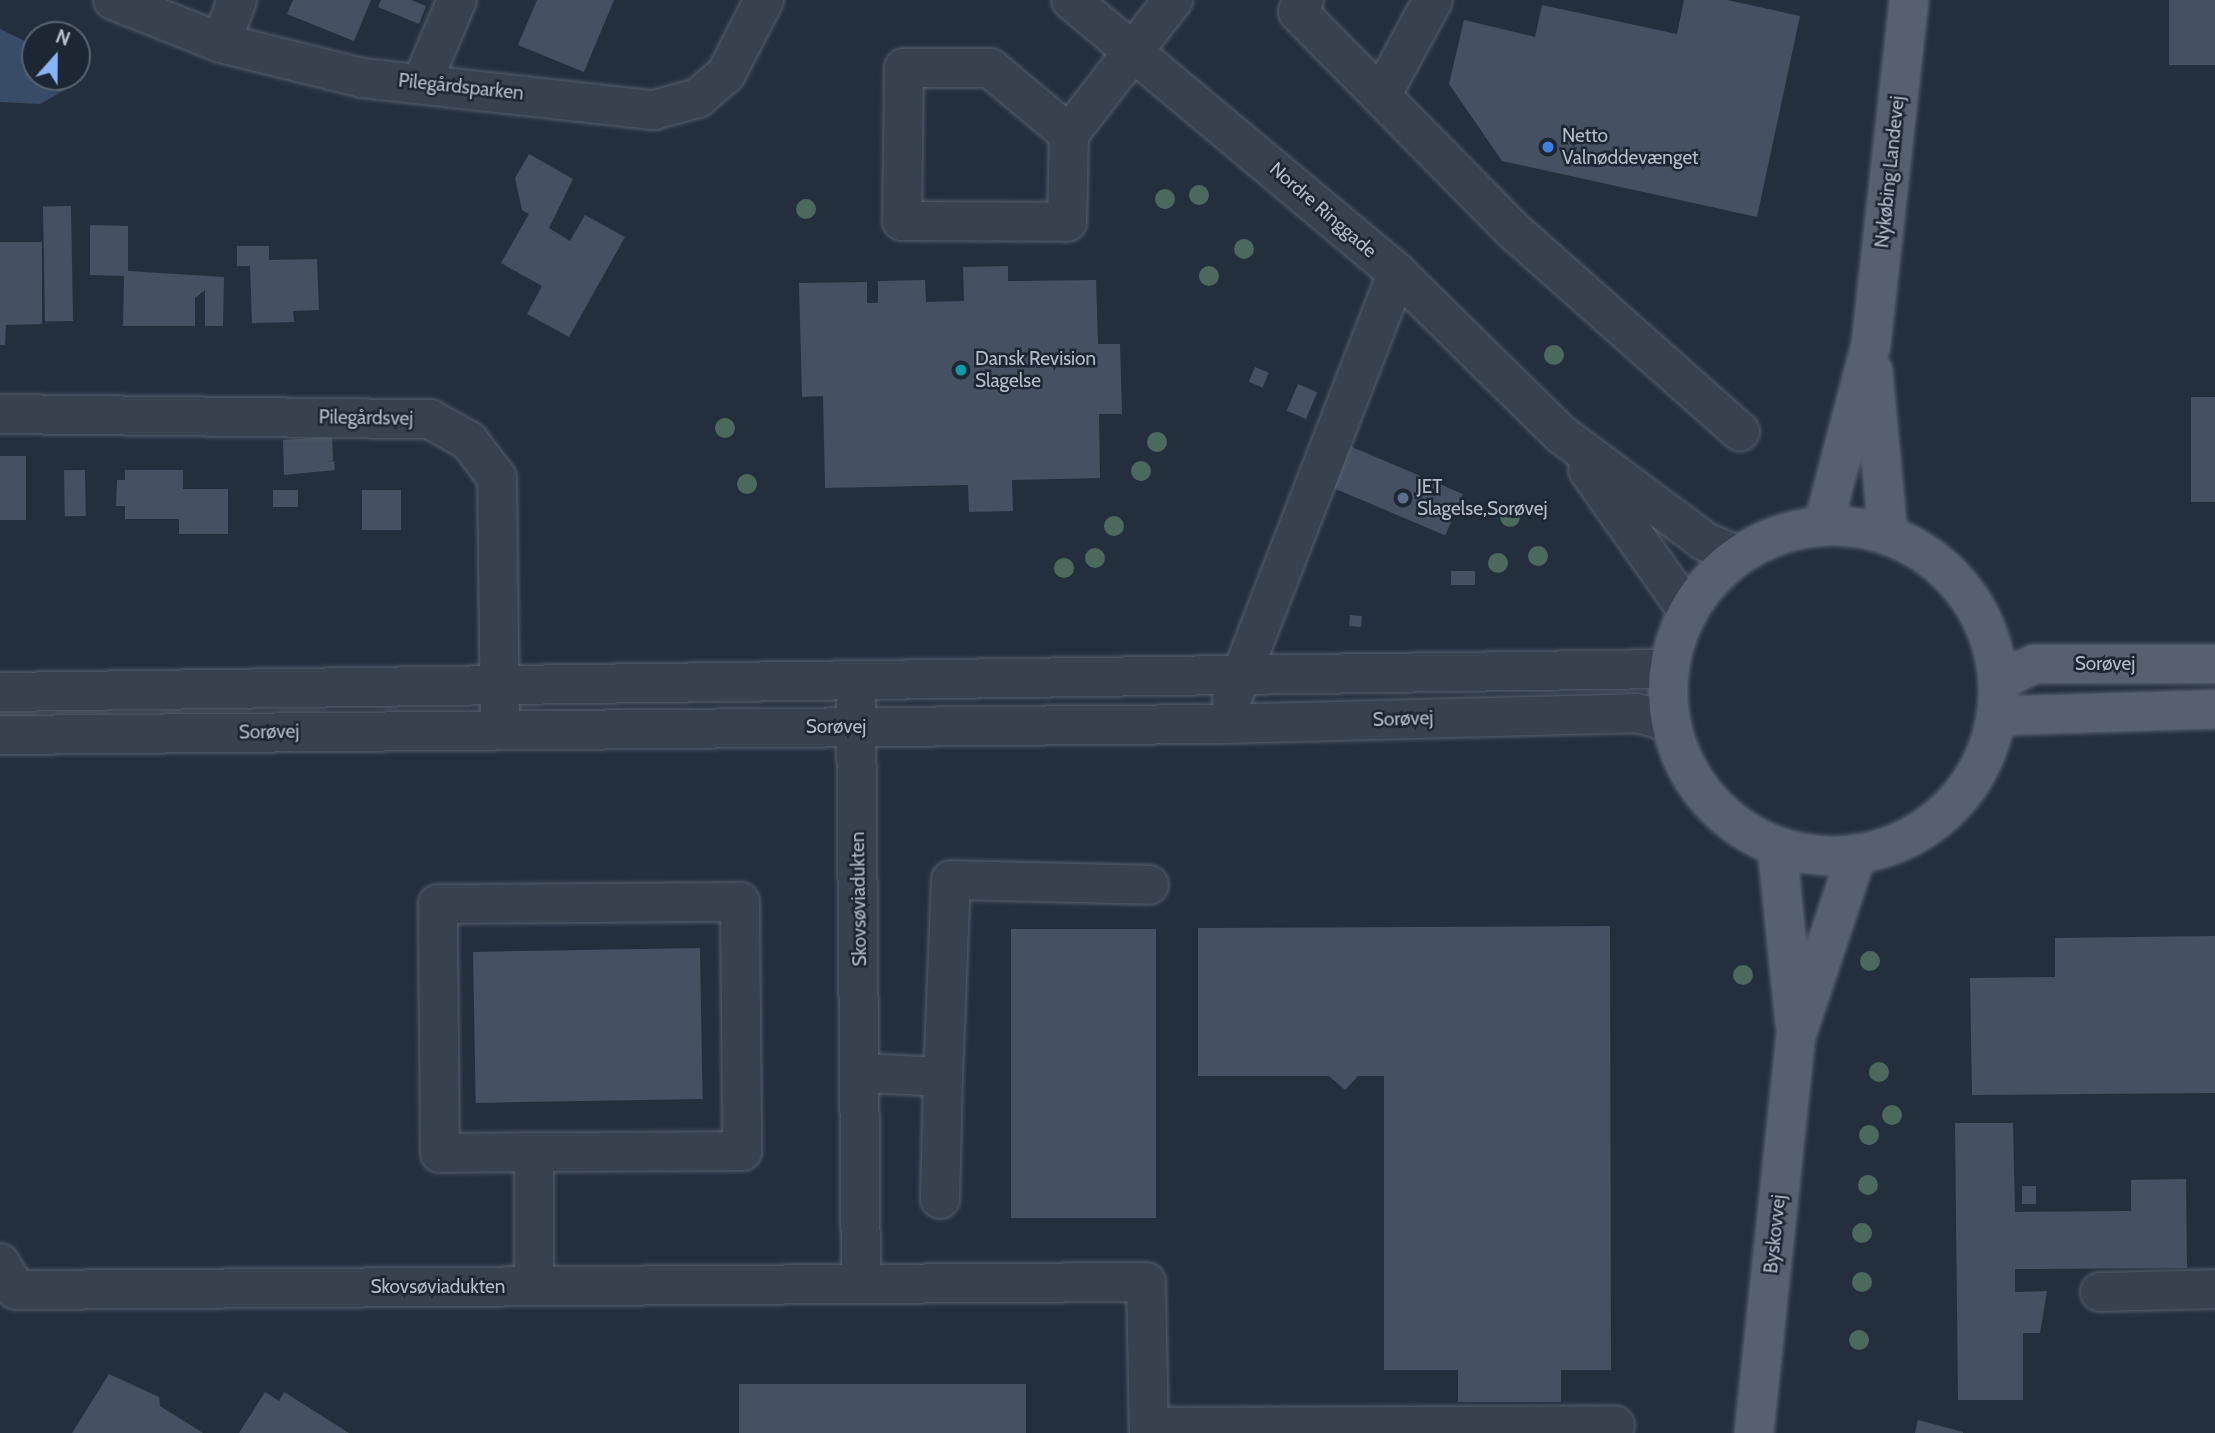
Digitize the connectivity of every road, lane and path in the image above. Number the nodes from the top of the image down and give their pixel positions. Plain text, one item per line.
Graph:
1 (113, 0) edge
2 (237, 0) edge
3 (457, 0) edge
4 (764, 0) edge
5 (1071, 0) edge
6 (1173, 0) edge
7 (1304, 0) edge
8 (1433, 0) edge
9 (1909, 0) edge
10 (220, 43) junction
11 (1131, 50) junction
12 (423, 80) junction
13 (1381, 96) junction
14 (1069, 134) junction
15 (1397, 273) junction
16 (1871, 344) junction
17 (0, 414) edge
18 (1740, 432) dead end
19 (1562, 435) junction
20 (1824, 526) junction
21 (1888, 535) junction
22 (1737, 556) junction
23 (1688, 611) junction
24 (2215, 664) edge
25 (1668, 669) junction
26 (1240, 678) junction
27 (856, 683) junction
28 (499, 685) junction
29 (0, 692) edge
30 (1998, 698) junction
31 (2215, 709) edge
32 (1670, 722) junction
33 (1222, 724) junction
34 (857, 727) junction
35 (501, 730) junction
36 (0, 735) edge
37 (1777, 847) junction
38 (1857, 854) junction
39 (1149, 885) dead end
40 (1796, 1036) junction
41 (862, 1073) junction
42 (943, 1077) junction
43 (534, 1152) junction
44 (940, 1199) dead end
45 (8, 1276) edge
46 (861, 1284) junction
47 (534, 1286) junction
48 (2215, 1289) edge
49 (2100, 1292) dead end
50 (1615, 1425) dead end
51 (1149, 1430) edge
52 (1754, 1433) edge

1 - 10 street, Pilegårdsparken
2 - 10 street
3 - 12 street
4 - 12 street, Pilegårdsparken
5 - 11 street, Nordre Ringgade
6 - 11 street
7 - 13 street
8 - 13 street
9 - 16 main road, Nykøbing Landevej
10 - 12 street, Pilegårdsparken
11 - 14 street
11 - 15 street, Nordre Ringgade
13 - 18 street
14 - 14 street
15 - 19 street, Nordre Ringgade
15 - 26 street
16 - 20 main road, Nykøbing Landevej
16 - 21 main road, Nykøbing Landevej
17 - 28 street, Pilegårdsvej
19 - 22 street, Nordre Ringgade
19 - 23 street, Nordre Ringgade
20 - 21 main road
20 - 22 main road
21 - 30 main road
22 - 23 main road
23 - 25 main road
24 - 30 main road, Sorøvej
25 - 26 street
25 - 32 main road
26 - 27 street
26 - 33 street
27 - 28 street
27 - 34 street, Skovsøviadukten
28 - 29 street
28 - 35 street, Pilegårdsvej
30 - 31 main road
30 - 38 main road
32 - 33 street, Sorøvej
32 - 37 main road
33 - 34 street, Sorøvej
34 - 35 street, Sorøvej
34 - 41 street, Skovsøviadukten
35 - 36 street, Sorøvej
37 - 38 main road
37 - 40 main road, Byskovvej
38 - 40 main road, Byskovvej
39 - 42 street
40 - 52 main road, Byskovvej
41 - 42 street
41 - 46 street, Skovsøviadukten
42 - 44 street
43 - 43 street
43 - 47 street
45 - 47 street, Skovsøviadukten
46 - 47 street, Skovsøviadukten
46 - 51 street, Skovsøviadukten
48 - 49 street
50 - 51 street

